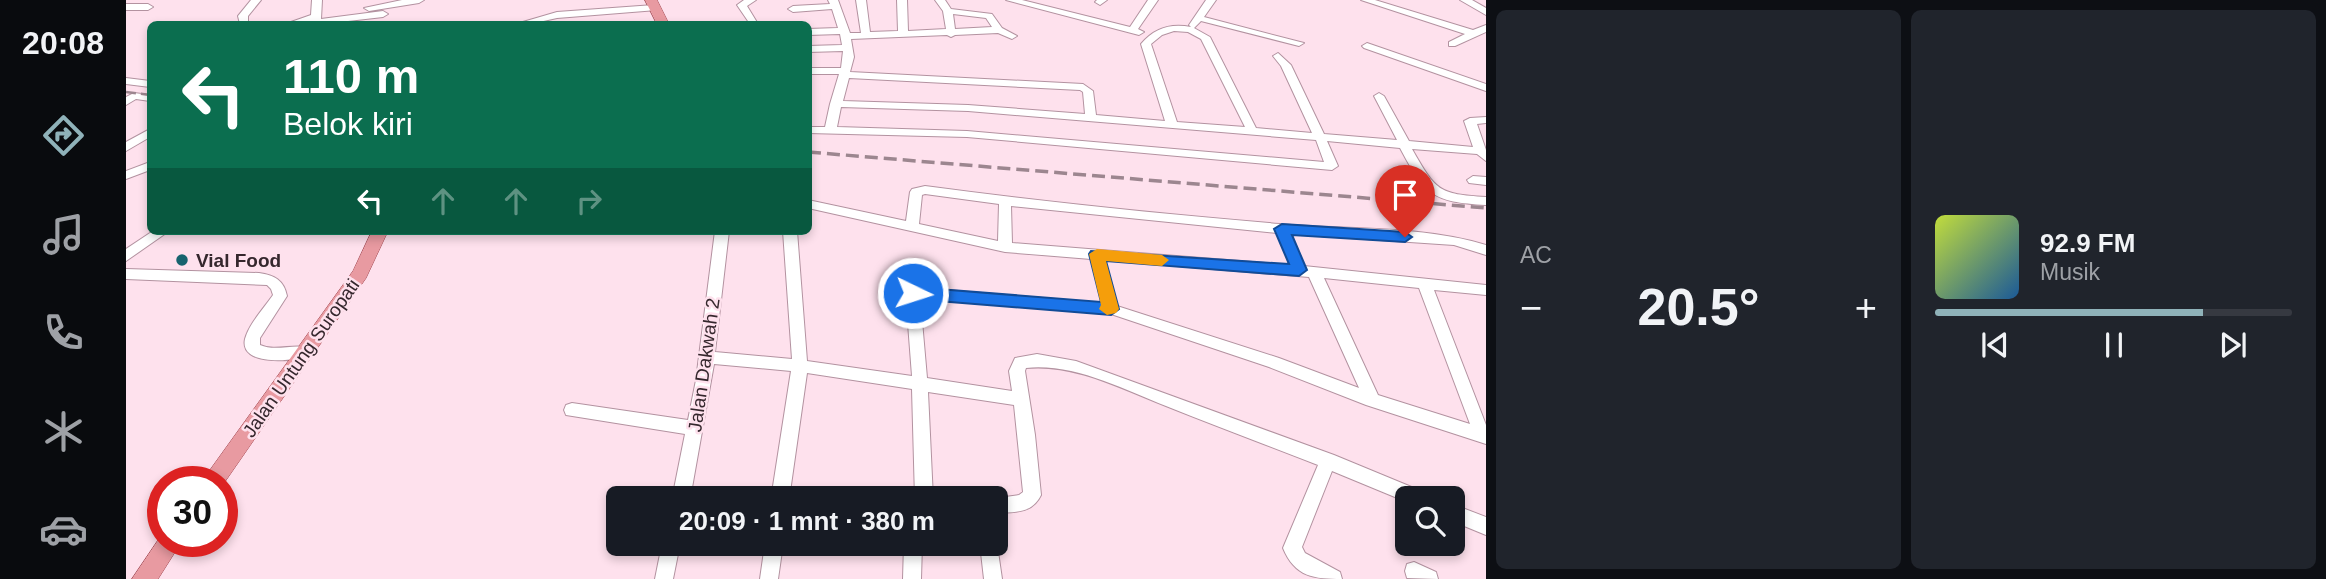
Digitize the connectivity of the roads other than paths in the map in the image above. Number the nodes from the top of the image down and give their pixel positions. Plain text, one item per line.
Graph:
1 (256, 0) edge
2 (317, 0) edge
3 (419, 0) edge
4 (751, 0) edge
5 (861, 0) edge
6 (902, 0) edge
7 (940, 0) edge
8 (1011, 0) edge
9 (1153, 0) edge
10 (1212, 0) edge
11 (1366, 0) edge
12 (1465, 0) edge
13 (834, 3) edge
14 (653, 4) edge
15 (126, 7) edge
16 (148, 7) dead end
17 (359, 9) dead end
18 (793, 9) dead end
19 (948, 11) junction
20 (1486, 12) edge
21 (383, 14) dead end
22 (315, 17) junction
23 (1199, 18) junction
24 (244, 21) edge
25 (303, 21) edge
26 (319, 21) edge
27 (337, 21) edge
28 (533, 21) edge
29 (662, 21) edge
30 (752, 21) edge
31 (1486, 28) edge
32 (1191, 29) junction
33 (999, 30) junction
34 (1132, 30) junction
35 (812, 33) edge
36 (845, 33) junction
37 (951, 34) junction
38 (1475, 34) junction
39 (866, 35) junction
40 (903, 35) junction
41 (1012, 36) dead end
42 (1154, 36) junction
43 (1377, 37) dead end
44 (1299, 43) dead end
45 (1452, 44) dead end
46 (848, 48) junction
47 (812, 50) edge
48 (1278, 56) dead end
49 (812, 71) edge
50 (845, 73) junction
51 (126, 80) edge
52 (147, 83) edge
53 (1486, 88) edge
54 (1379, 96) dead end
55 (147, 98) edge
56 (126, 102) edge
57 (835, 104) junction
58 (1091, 117) junction
59 (1486, 120) edge
60 (1158, 124) junction
61 (1172, 125) junction
62 (812, 130) edge
63 (830, 131) junction
64 (1252, 131) junction
65 (147, 134) edge
66 (1320, 138) junction
67 (1404, 145) junction
68 (126, 147) edge
69 (1166, 151) junction
70 (1483, 154) edge
71 (147, 167) edge
72 (126, 175) edge
73 (1005, 201) junction
74 (1486, 201) edge
75 (812, 205) edge
76 (912, 226) junction
77 (1282, 229) junction
78 (156, 235) edge
79 (378, 235) edge
80 (721, 235) edge
81 (790, 235) edge
82 (1005, 247) junction
83 (1486, 250) edge
84 (1097, 254) junction
85 (126, 256) edge
86 (1307, 271) junction
87 (126, 274) edge
88 (1424, 282) junction
89 (1486, 290) edge
90 (1111, 309) junction
91 (304, 352) junction
92 (706, 357) junction
93 (800, 366) junction
94 (920, 384) junction
95 (1022, 399) junction
96 (1372, 400) junction
97 (572, 410) dead end
98 (695, 428) junction
99 (1484, 436) edge
100 (1328, 460) junction
101 (224, 466) edge
102 (684, 486) edge
103 (782, 486) edge
104 (924, 486) edge
105 (1395, 488) edge
106 (1008, 504) edge
107 (1465, 517) edge
108 (1486, 526) edge
109 (669, 556) edge
110 (772, 556) edge
111 (913, 556) edge
112 (990, 556) edge
113 (160, 557) edge
114 (144, 579) edge
115 (664, 579) edge
116 (769, 579) edge
117 (912, 579) edge
118 (993, 579) edge
119 (1333, 579) edge

1 - 24 street
2 - 22 street
3 - 17 street
4 - 30 street
5 - 39 street
6 - 40 street
7 - 19 street
8 - 34 street
9 - 34 street
10 - 23 street
11 - 38 street
12 - 20 street
13 - 18 street
13 - 36 street
14 - 28 street
14 - 29 main road
15 - 16 street
19 - 33 street
19 - 37 street
21 - 27 street
22 - 25 street
22 - 26 street
23 - 32 street
23 - 44 street
31 - 38 street
32 - 42 street
32 - 64 street
33 - 37 street
33 - 41 street
34 - 42 street
35 - 36 street
36 - 39 street
36 - 46 street
37 - 40 street
38 - 45 street
39 - 40 street
42 - 61 street
43 - 53 street
46 - 47 street
46 - 50 street
48 - 66 street
49 - 50 street
50 - 57 street
50 - 58 street
51 - 52 street
54 - 67 street
55 - 56 street
57 - 58 street
57 - 63 street
58 - 60 street
59 - 70 street
60 - 61 street
60 - 69 street
61 - 64 street
62 - 63 street
63 - 69 street
64 - 66 street
65 - 68 street
66 - 67 street
66 - 69 street
67 - 70 street
67 - 74 street
71 - 72 street
73 - 76 street
73 - 77 street
73 - 82 street
75 - 76 street
76 - 82 street
77 - 83 street
77 - 86 street
78 - 85 street
79 - 91 main road, Jalan Untung Suropati
80 - 92 street, Jalan Dakwah 2
81 - 93 street
82 - 84 street
84 - 86 street
84 - 90 street
86 - 88 street
86 - 96 street
87 - 91 street
88 - 89 street
88 - 99 street
90 - 94 street
90 - 96 street
91 - 101 main road, Jalan Untung Suropati
92 - 93 street
92 - 98 street, Jalan Dakwah 2
93 - 94 street
93 - 103 street
94 - 95 street
94 - 104 street
95 - 100 street
95 - 106 street
96 - 99 street
97 - 98 street
98 - 102 street, Jalan Dakwah 2
100 - 105 street
100 - 119 street
107 - 108 street
109 - 115 street
110 - 116 street
111 - 117 street
112 - 118 street
113 - 114 main road

